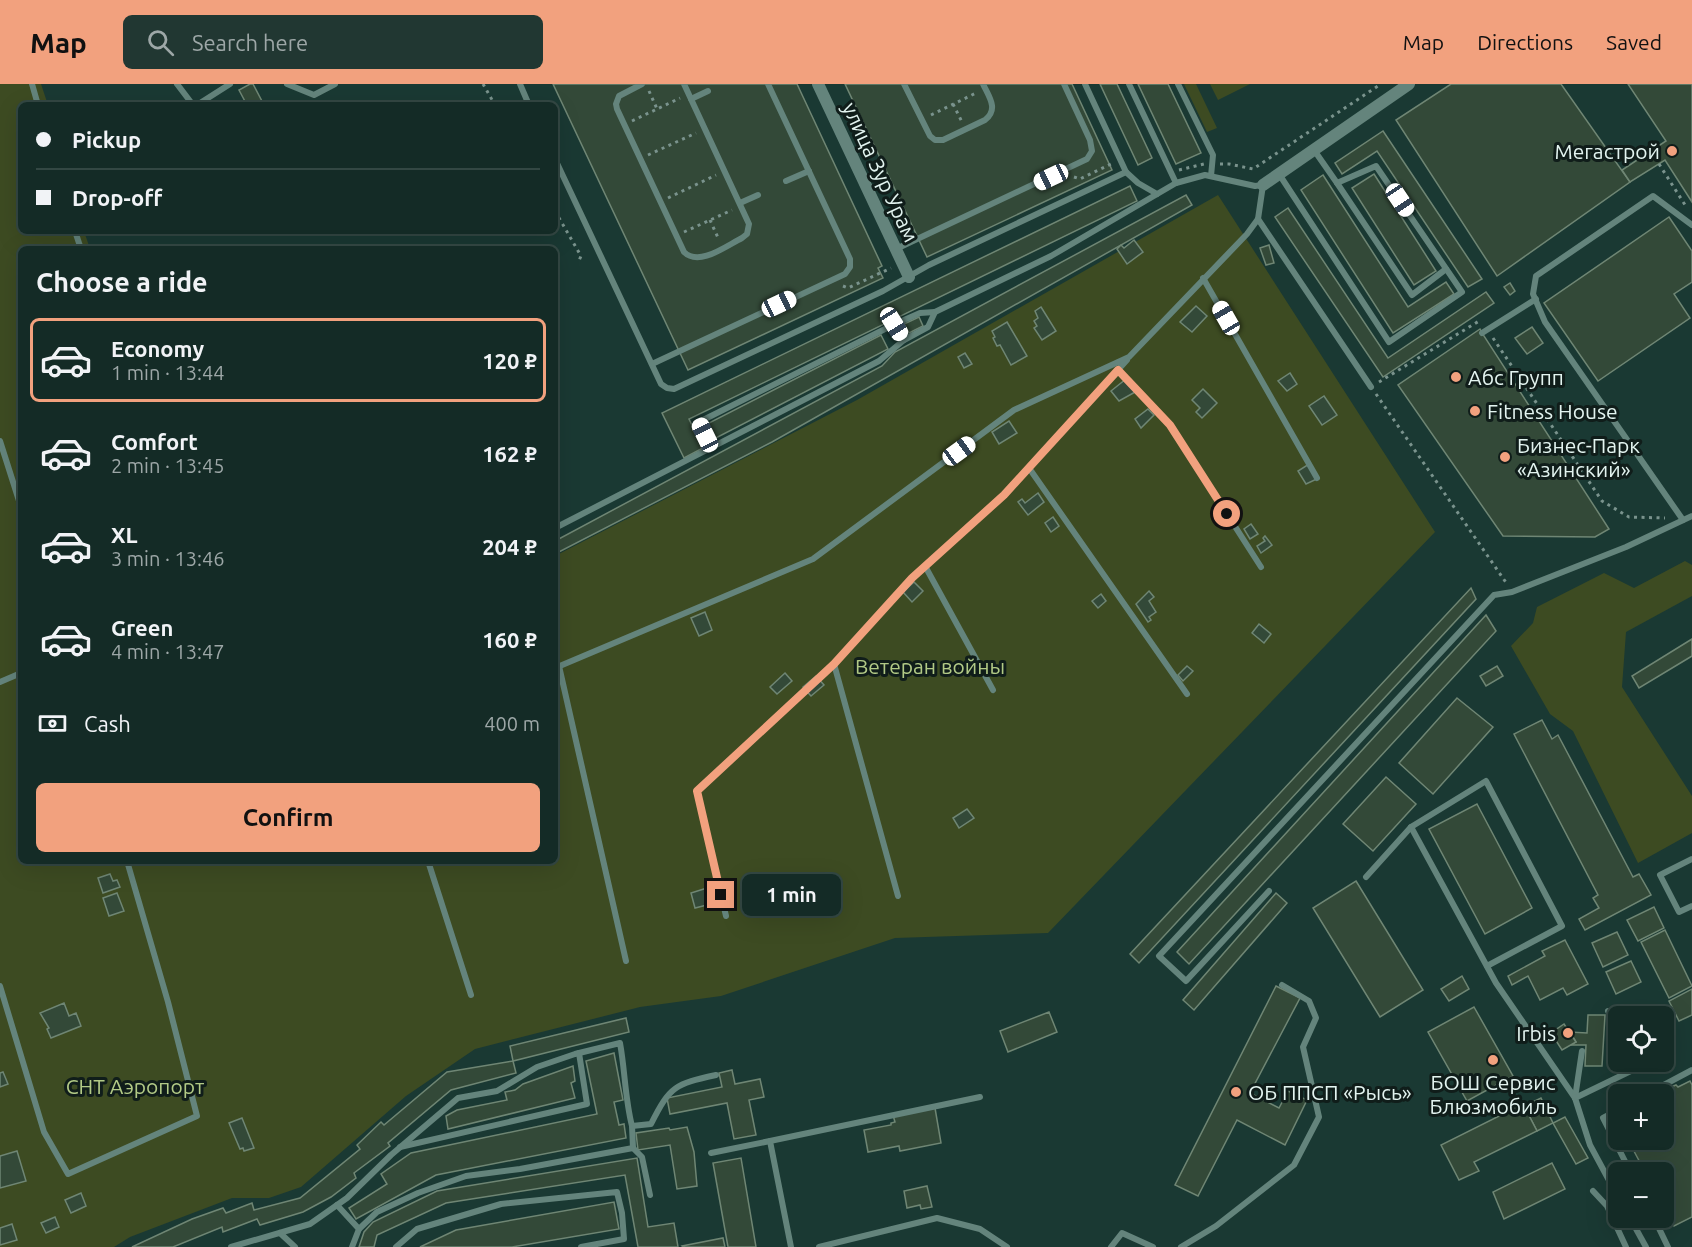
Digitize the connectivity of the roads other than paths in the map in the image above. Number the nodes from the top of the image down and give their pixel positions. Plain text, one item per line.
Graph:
1 (32, 84) edge
2 (177, 84) edge
3 (230, 84) edge
4 (287, 84) edge
5 (335, 84) edge
6 (520, 84) edge
7 (644, 84) edge
8 (684, 84) edge
9 (768, 84) edge
10 (818, 84) edge
11 (904, 84) edge
12 (1064, 84) edge
13 (1085, 84) edge
14 (1129, 84) edge
15 (1179, 84) edge
16 (1409, 84) edge
17 (985, 86) edge
18 (708, 91) dead end
19 (690, 97) junction
20 (37, 102) edge
21 (192, 102) edge
22 (200, 102) edge
23 (529, 102) edge
24 (1314, 150) junction
25 (558, 165) edge
26 (809, 171) junction
27 (1126, 172) junction
28 (1279, 174) junction
29 (1211, 176) junction
30 (786, 181) dead end
31 (1176, 183) junction
32 (1337, 183) junction
33 (1263, 185) junction
34 (1157, 194) junction
35 (758, 195) dead end
36 (741, 204) junction
37 (1258, 219) junction
38 (1692, 225) edge
39 (896, 249) junction
40 (1446, 269) junction
41 (909, 277) junction
42 (1203, 278) junction
43 (1536, 299) junction
44 (935, 312) junction
45 (894, 324) junction
46 (1484, 331) road end
47 (904, 340) junction
48 (1129, 357) junction
49 (652, 364) junction
50 (1118, 370) junction
51 (1371, 387) road end
52 (0, 441) edge
53 (711, 448) junction
54 (1029, 468) junction
55 (1317, 478) dead end
56 (18, 498) edge
57 (1692, 516) edge
58 (1683, 520) junction
59 (558, 526) edge
60 (925, 566) junction
61 (1261, 567) dead end
62 (834, 664) junction
63 (558, 667) edge
64 (558, 671) edge
65 (18, 674) edge
66 (0, 682) edge
67 (993, 690) dead end
68 (1187, 694) dead end
69 (1411, 827) junction
70 (1692, 860) edge
71 (128, 864) edge
72 (429, 864) edge
73 (1366, 877) dead end
74 (1269, 891) dead end
75 (898, 896) dead end
76 (1692, 906) edge
77 (726, 916) dead end
78 (626, 961) dead end
79 (1487, 966) junction
80 (1282, 985) dead end
81 (0, 986) edge
82 (471, 995) dead end
83 (1582, 1051) dead end
84 (579, 1053) junction
85 (1692, 1070) edge
86 (1629, 1072) edge
87 (716, 1075) dead end
88 (1666, 1084) edge
89 (980, 1097) dead end
90 (1575, 1098) junction
91 (1608, 1115) edge
92 (632, 1126) junction
93 (1608, 1128) edge
94 (770, 1141) junction
95 (399, 1148) junction
96 (633, 1148) junction
97 (711, 1153) dead end
98 (1608, 1179) edge
99 (1593, 1191) dead end
100 (650, 1195) dead end
101 (337, 1205) junction
102 (1607, 1206) joint
103 (1636, 1228) edge
104 (1659, 1228) edge
105 (358, 1229) junction
106 (280, 1233) junction
107 (231, 1247) edge
108 (295, 1247) edge
109 (352, 1247) edge
110 (396, 1247) edge
111 (581, 1247) edge
112 (791, 1247) edge
113 (819, 1247) edge
114 (1007, 1247) edge
115 (1111, 1247) edge
116 (1153, 1247) edge
117 (1181, 1247) edge
118 (1626, 1247) edge
119 (1646, 1247) edge
120 (1668, 1247) edge

1 - 20 lane
2 - 21 lane
3 - 22 lane
4 - 5 lane
6 - 23 lane
7 - 36 lane
8 - 19 lane
9 - 26 lane
10 - 39 street, улица Зур Урам
11 - 17 lane
12 - 39 lane
13 - 27 lane
14 - 31 lane
15 - 29 lane
16 - 24 street
18 - 19 lane
19 - 36 lane
24 - 28 street
24 - 32 lane
25 - 49 lane
26 - 30 lane
26 - 49 lane
27 - 34 lane
27 - 41 lane
28 - 33 street
28 - 40 lane
29 - 31 lane
29 - 33 lane
31 - 34 lane
32 - 40 lane
32 - 40 lane
33 - 37 lane
34 - 44 lane
35 - 36 lane
37 - 42 lane
37 - 51 lane
38 - 43 lane
39 - 41 street, улица Зур Урам
41 - 49 lane
42 - 48 lane
42 - 55 lane
43 - 46 lane
43 - 58 lane
44 - 45 lane
44 - 47 lane
45 - 47 lane
45 - 53 lane
47 - 53 lane
48 - 50 lane
48 - 63 lane
50 - 54 lane
50 - 61 lane
52 - 56 lane
53 - 59 lane
54 - 60 lane
54 - 68 lane
57 - 58 lane
58 - 74 lane
60 - 62 lane
60 - 67 lane
62 - 75 lane
62 - 77 lane
64 - 78 lane
65 - 66 lane
69 - 73 lane
69 - 79 lane
69 - 79 lane
70 - 76 lane
71 - 81 lane
72 - 82 lane
79 - 90 lane
80 - 117 lane
83 - 90 lane
84 - 92 lane
84 - 95 lane
84 - 95 lane
85 - 88 lane
86 - 90 lane
87 - 92 lane
89 - 94 lane
90 - 98 lane
91 - 93 lane
92 - 96 lane
94 - 97 lane
94 - 112 lane
95 - 101 lane
96 - 100 lane
96 - 105 lane
99 - 102 lane
101 - 105 lane
101 - 106 lane
102 - 118 lane
103 - 119 lane
104 - 120 lane
105 - 109 lane
106 - 107 lane
106 - 108 lane
110 - 111 lane
113 - 114 lane
115 - 116 lane

